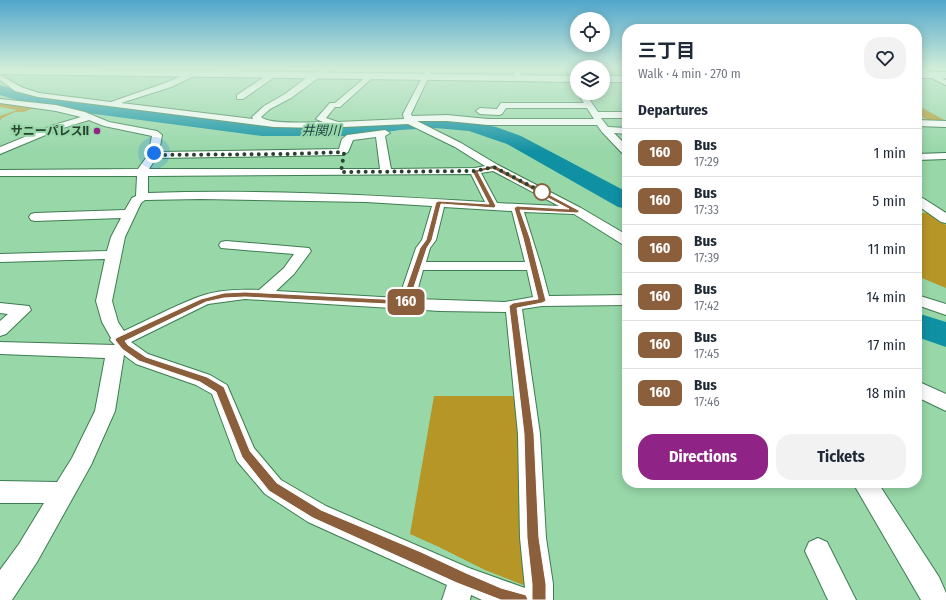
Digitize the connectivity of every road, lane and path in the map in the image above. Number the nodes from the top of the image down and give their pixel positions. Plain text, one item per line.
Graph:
1 (51, 96) edge
2 (135, 96) edge
3 (287, 96) edge
4 (347, 96) edge
5 (416, 96) edge
6 (585, 100) edge
7 (0, 101) edge
8 (78, 101) junction
9 (589, 106) junction
10 (58, 108) junction
11 (500, 110) junction
12 (112, 115) dead end
13 (90, 116) junction
14 (622, 116) edge
15 (596, 119) junction
16 (410, 120) junction
17 (464, 120) junction
18 (506, 121) junction
19 (394, 122) junction
20 (262, 123) junction
21 (922, 123) edge
22 (946, 124) edge
23 (423, 128) junction
24 (605, 130) junction
25 (622, 130) edge
26 (380, 133) junction
27 (313, 134) dead end
28 (368, 134) junction
29 (622, 147) edge
30 (0, 151) edge
31 (343, 152) junction
32 (153, 155) junction
33 (946, 156) edge
34 (922, 157) edge
35 (494, 167) junction
36 (475, 171) junction
37 (143, 172) junction
38 (341, 172) junction
39 (0, 173) edge
40 (376, 182) junction
41 (142, 197) junction
42 (439, 202) junction
43 (922, 203) edge
44 (494, 206) junction
45 (517, 208) junction
46 (577, 211) junction
47 (922, 211) edge
48 (129, 214) junction
49 (942, 216) edge
50 (35, 217) dead end
51 (622, 238) edge
52 (226, 245) dead end
53 (113, 255) junction
54 (0, 258) edge
55 (417, 266) junction
56 (534, 266) junction
57 (263, 295) junction
58 (622, 300) edge
59 (542, 301) junction
60 (922, 302) edge
61 (406, 303) junction
62 (513, 306) junction
63 (0, 308) edge
64 (922, 310) edge
65 (946, 310) edge
66 (946, 319) edge
67 (0, 330) edge
68 (120, 346) junction
69 (0, 348) edge
70 (922, 391) edge
71 (946, 403) edge
72 (868, 488) edge
73 (0, 492) edge
74 (63, 493) junction
75 (818, 551) dead end
76 (459, 589) edge
77 (0, 593) edge
78 (521, 600) edge
79 (539, 600) edge
80 (842, 600) edge
81 (935, 600) edge

1 - 8 street
2 - 8 street
3 - 20 street
4 - 19 street
5 - 16 street
6 - 9 street
7 - 10 street
8 - 10 street
8 - 20 street
9 - 11 street
9 - 15 street
10 - 12 street
10 - 13 street
11 - 17 street
11 - 18 street
13 - 30 street
13 - 32 street
14 - 15 street
15 - 18 street
15 - 24 street
16 - 17 street
16 - 19 street
16 - 23 street
17 - 18 street
19 - 20 street
21 - 22 street
23 - 26 street
23 - 35 street
24 - 25 street
24 - 29 street
26 - 28 street
26 - 40 street
27 - 28 street
28 - 31 street
31 - 32 street
31 - 38 street
32 - 37 street
33 - 34 street
35 - 36 street
35 - 46 street
36 - 40 street
36 - 44 street
37 - 38 street
37 - 39 street
37 - 41 street
38 - 40 street
40 - 41 street
40 - 42 street
41 - 48 street
42 - 44 street
42 - 55 street
43 - 49 street
44 - 45 street
45 - 46 street
45 - 56 street
46 - 51 street
47 - 49 street
48 - 50 street
48 - 53 street
52 - 57 street
53 - 54 street
53 - 68 street
55 - 56 street
55 - 61 street
56 - 59 street
57 - 61 street
57 - 68 street
58 - 59 street
59 - 62 street
60 - 65 street
61 - 62 street
62 - 79 street
63 - 67 street
64 - 66 street
68 - 69 street
68 - 74 street
68 - 76 street
70 - 71 street
72 - 81 street
73 - 74 street
74 - 77 street
75 - 80 street
76 - 78 street

